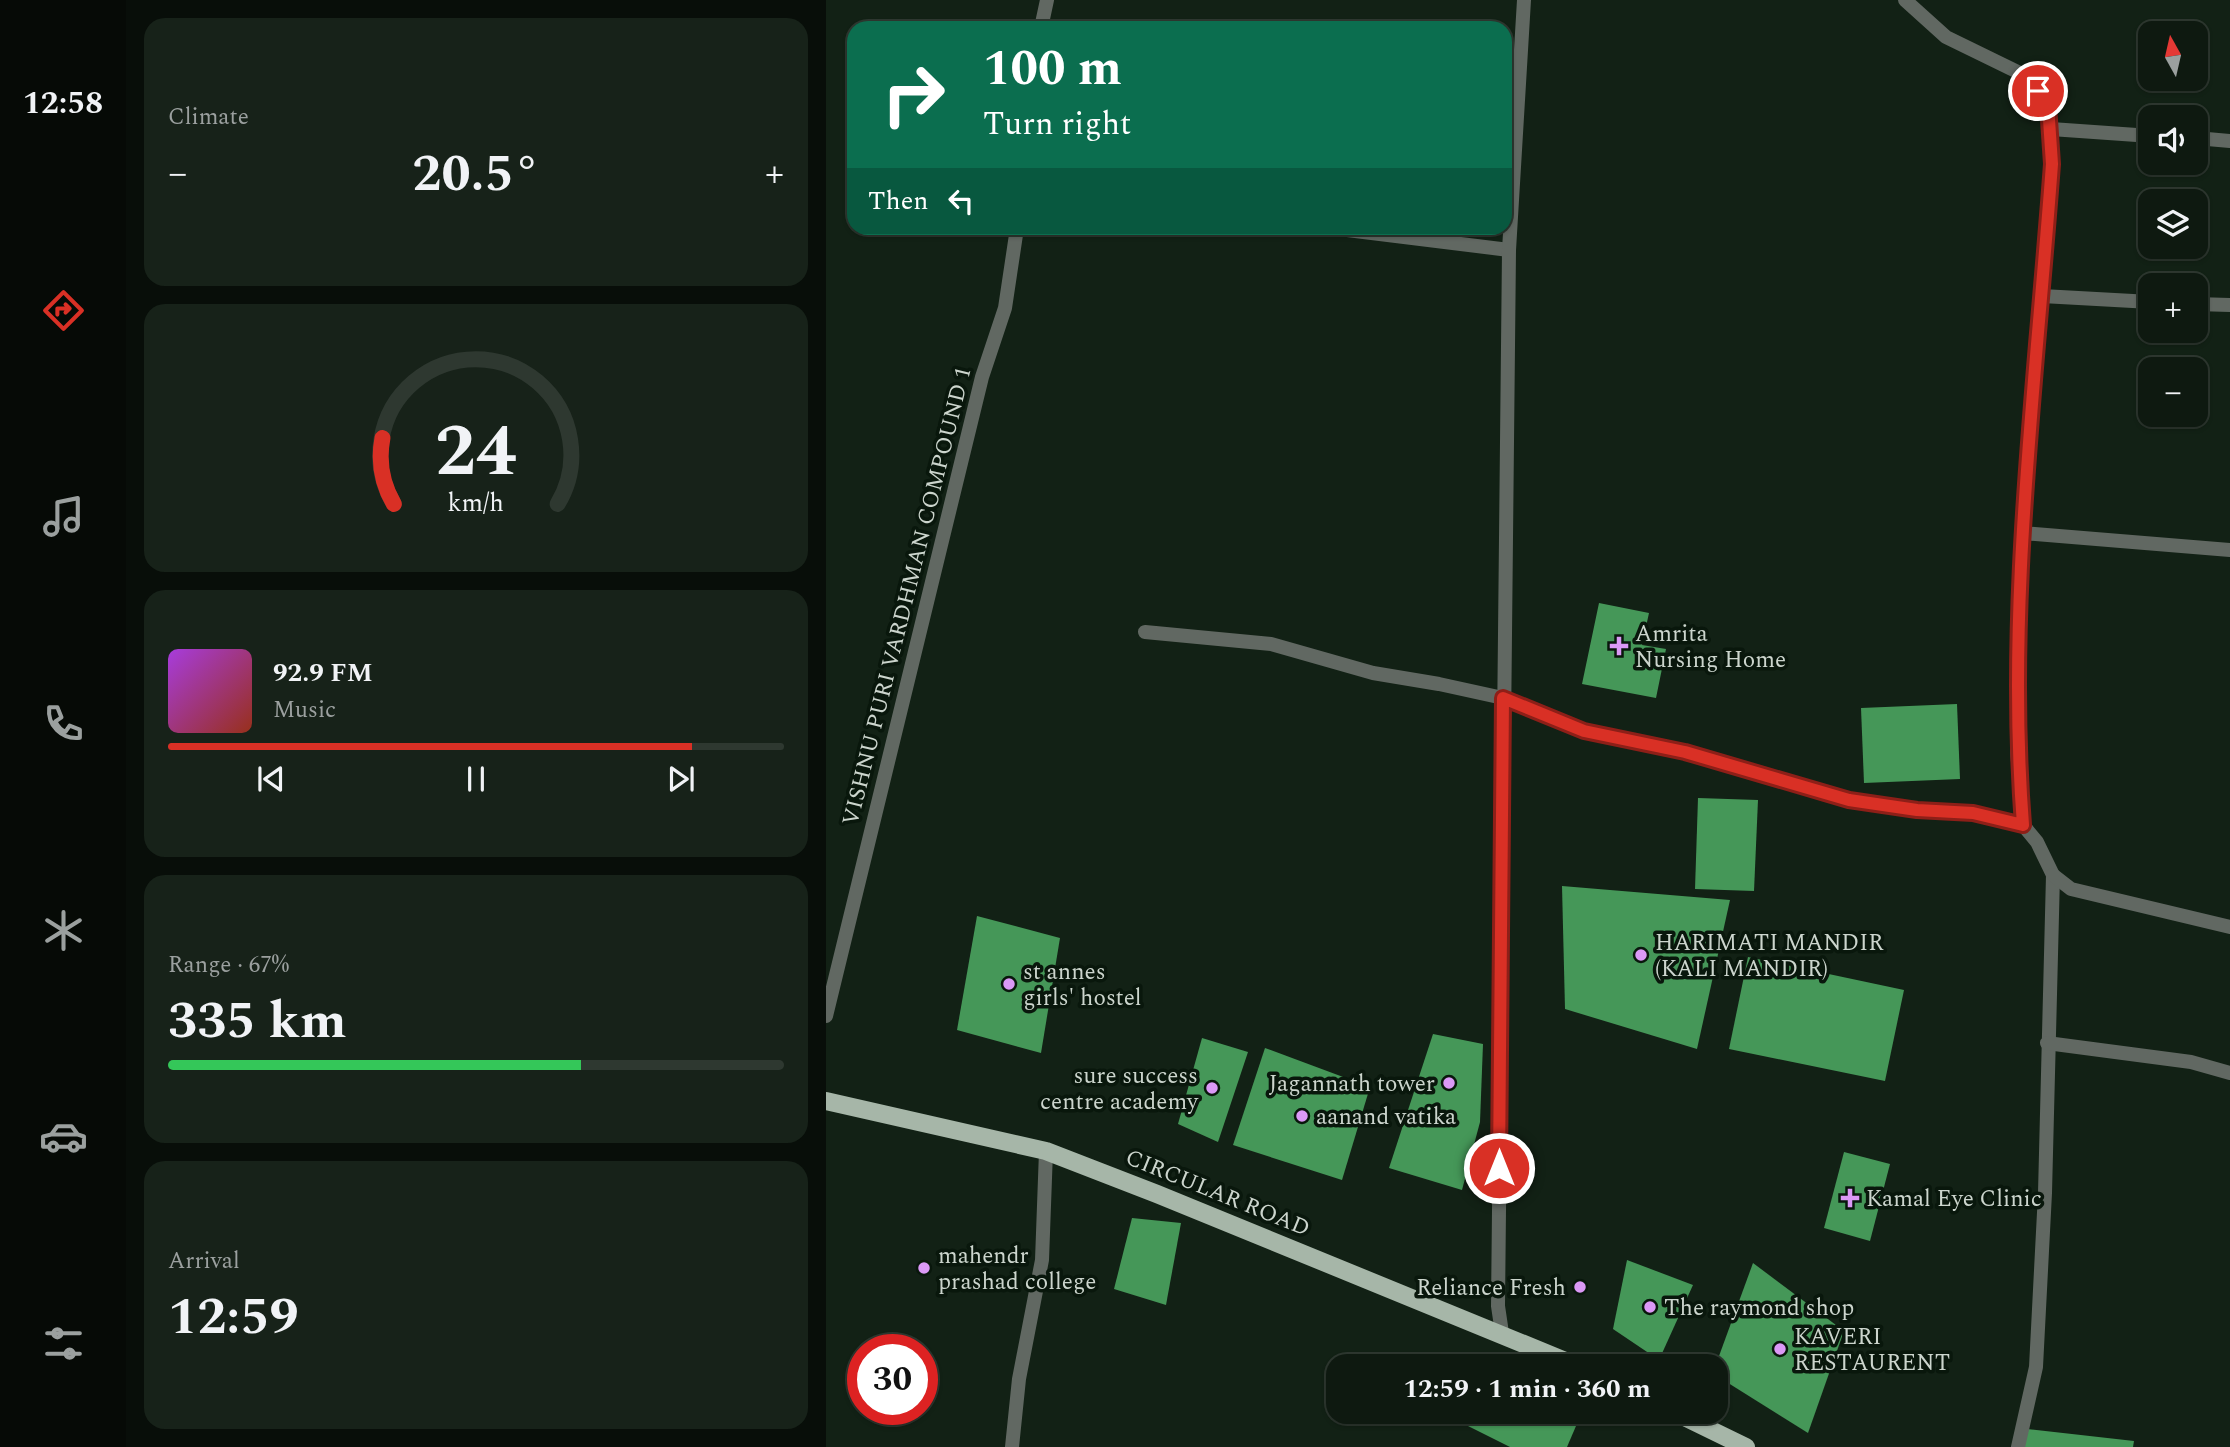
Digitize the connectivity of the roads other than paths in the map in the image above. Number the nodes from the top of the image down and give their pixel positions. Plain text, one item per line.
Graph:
1 (1047, 0) edge
2 (1524, 0) edge
3 (1905, 0) edge
4 (1042, 21) edge
5 (2051, 129) junction
6 (2138, 134) edge
7 (2208, 139) edge
8 (2230, 141) edge
9 (1512, 200) edge
10 (1016, 235) edge
11 (1388, 235) edge
12 (1510, 235) edge
13 (1509, 250) junction
14 (2042, 296) junction
15 (2138, 301) edge
16 (2208, 304) edge
17 (2230, 305) edge
18 (2023, 533) junction
19 (2230, 550) edge
20 (1145, 632) dead end
21 (1503, 698) junction
22 (2023, 825) junction
23 (2053, 875) junction
24 (2230, 927) edge
25 (826, 1016) edge
26 (2047, 1043) junction
27 (2230, 1073) edge
28 (826, 1101) edge
29 (1046, 1151) junction
30 (1502, 1333) junction
31 (1550, 1354) edge
32 (1699, 1424) edge
33 (1012, 1447) edge
34 (1746, 1447) edge
35 (2018, 1447) edge

1 - 4 street
2 - 9 street
3 - 5 street
5 - 6 street
5 - 14 street
7 - 8 street
10 - 25 street, VISHNU PURI VARDHMAN COMPOUND 1
11 - 13 street
12 - 13 street
13 - 21 street
14 - 15 street
14 - 18 street
16 - 17 street
18 - 19 street
18 - 22 street
20 - 21 street
21 - 22 street
21 - 30 street
22 - 23 street
23 - 24 street
23 - 26 street
26 - 27 street
26 - 35 street
28 - 29 main road, CIRCULAR ROAD
29 - 30 main road, CIRCULAR ROAD
29 - 33 street
30 - 31 main road, CIRCULAR ROAD
32 - 34 main road

